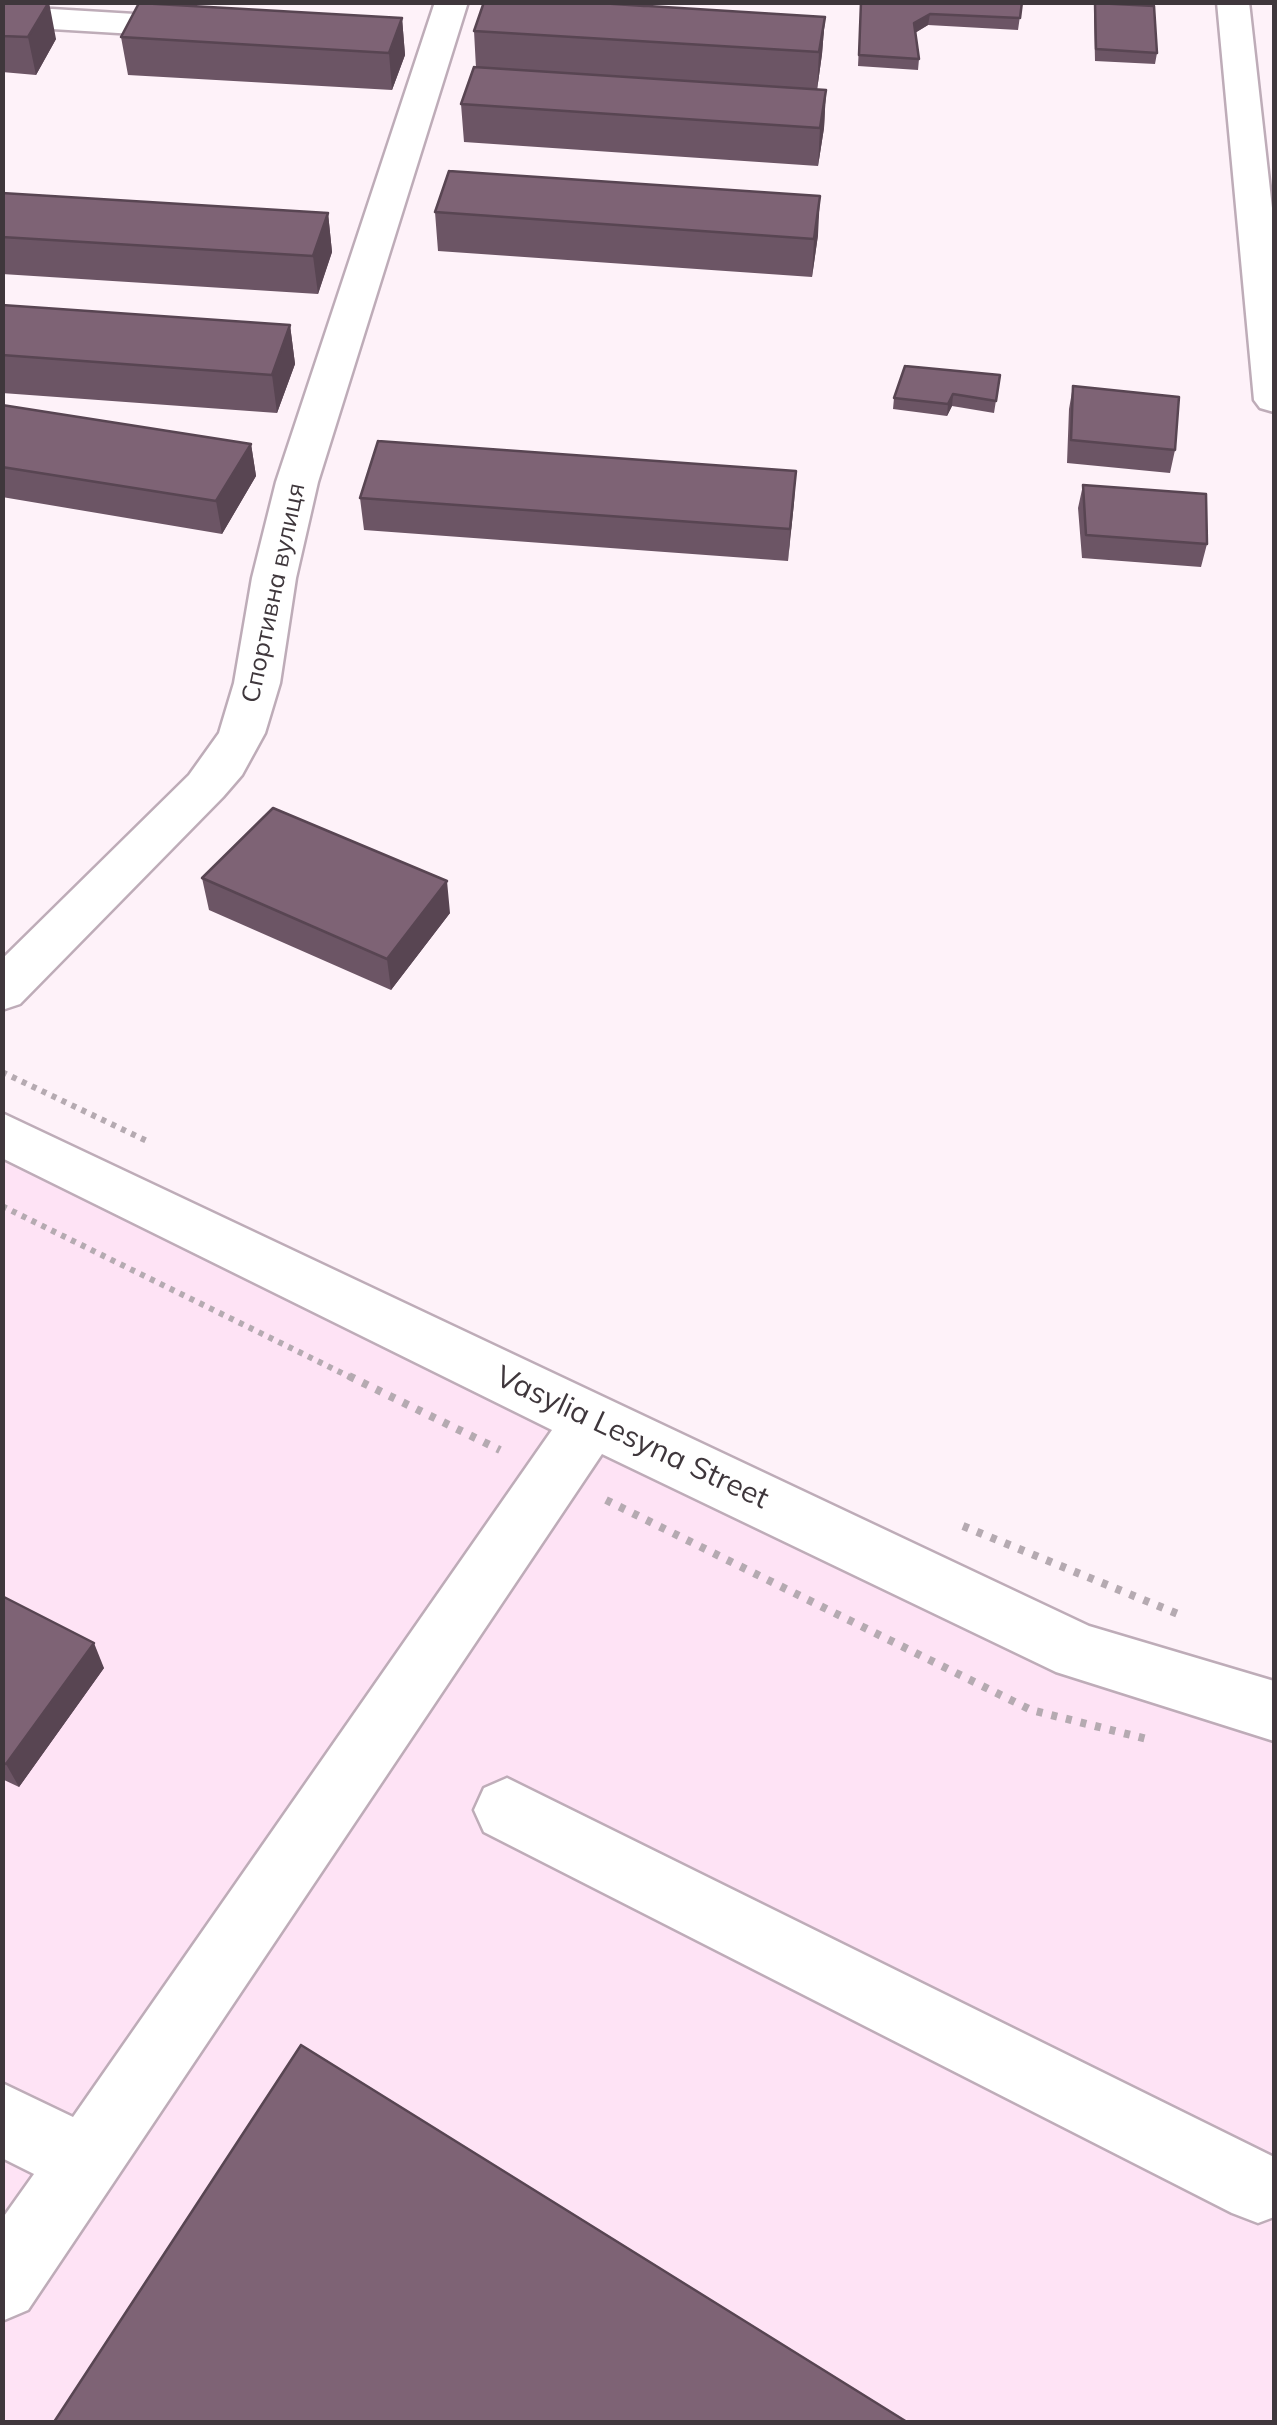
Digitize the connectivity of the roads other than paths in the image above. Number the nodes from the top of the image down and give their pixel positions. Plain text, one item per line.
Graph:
1 (452, 2) edge
2 (1233, 2) edge
3 (2, 16) edge
4 (240, 31) edge
5 (1274, 400) edge
6 (2, 992) edge
7 (2, 1134) edge
8 (590, 1421) junction
9 (1274, 1711) edge
10 (507, 1810) dead end
11 (2, 2119) edge
12 (86, 2162) junction
13 (1258, 2187) dead end
14 (2, 2284) edge

1 - 6 street, Спортивна вулиця
2 - 5 street
3 - 4 street
7 - 8 street, Vasylia Lesyna Street
8 - 9 street, Vasylia Lesyna Street
8 - 12 street
10 - 13 street
11 - 12 street
12 - 14 street

